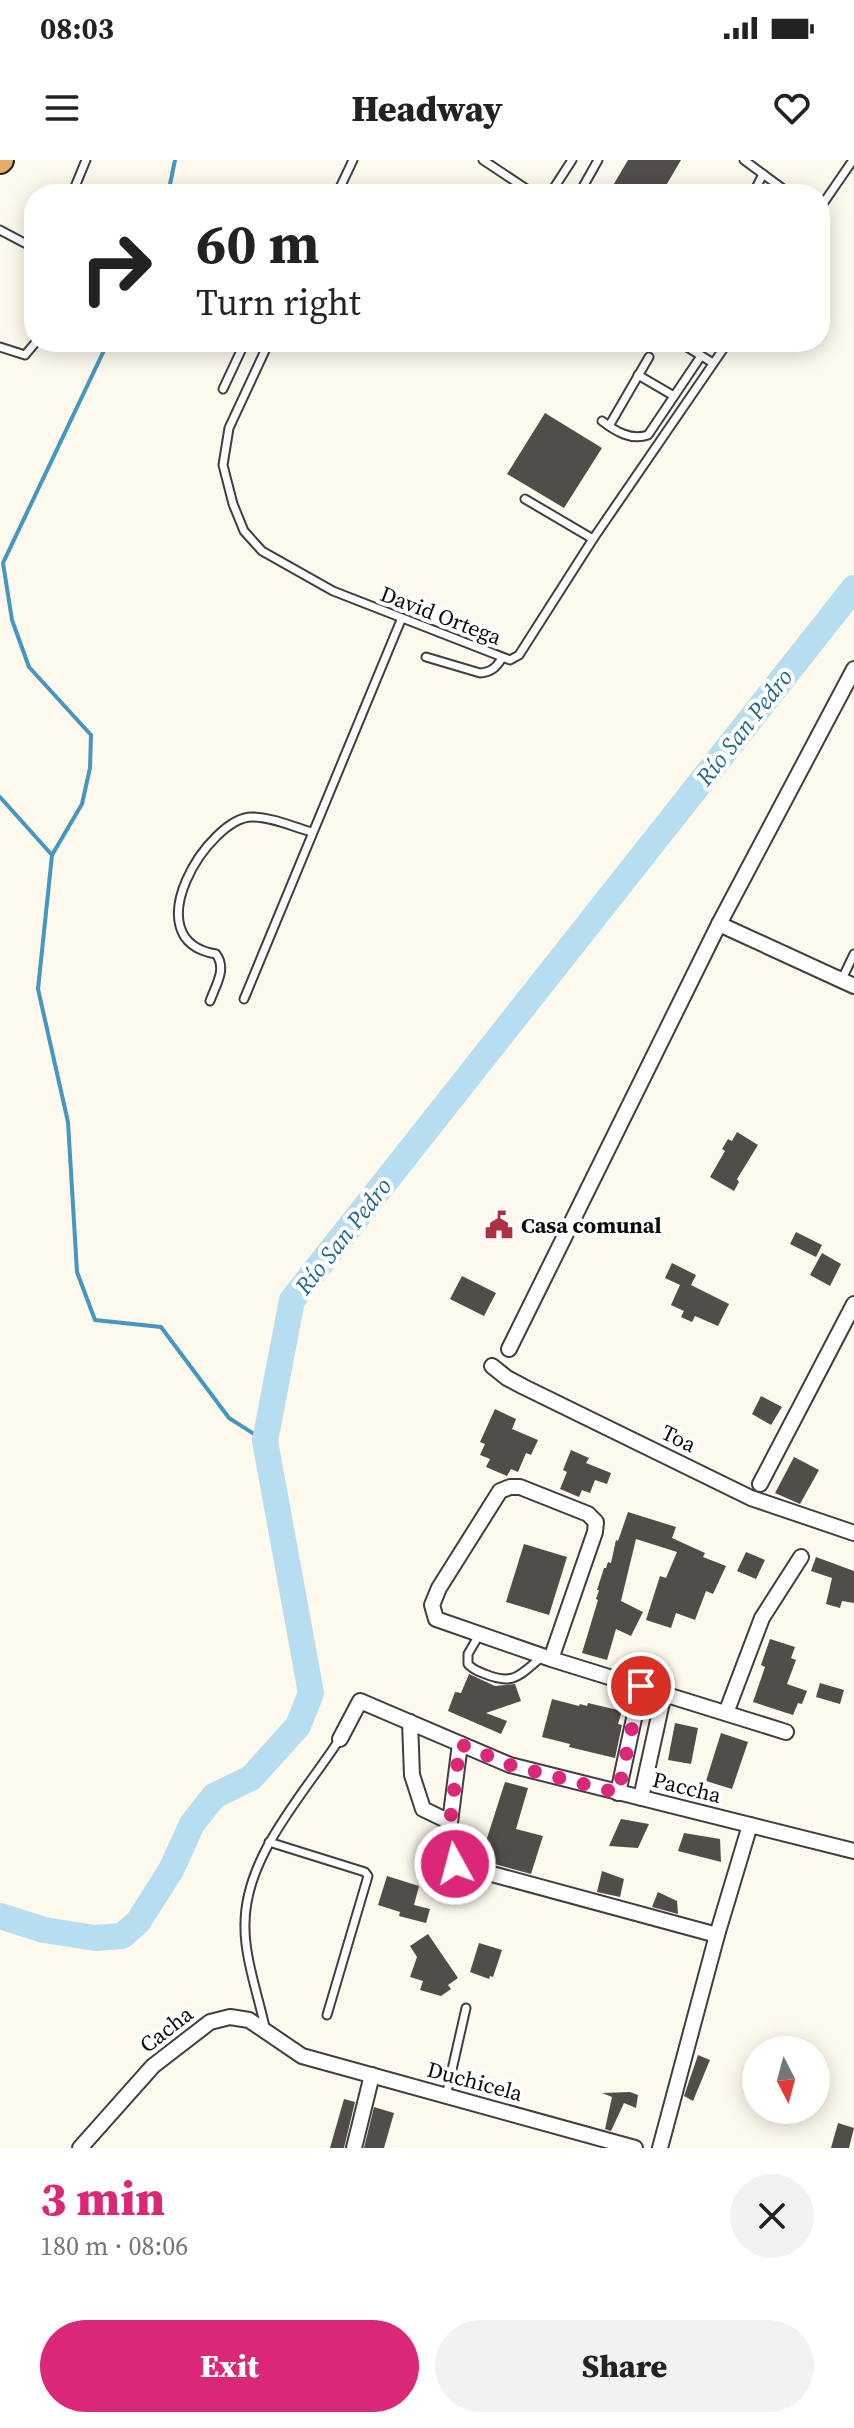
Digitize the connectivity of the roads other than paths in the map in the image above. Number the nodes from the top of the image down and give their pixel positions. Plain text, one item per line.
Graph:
1 (86, 160) edge
2 (353, 160) edge
3 (483, 160) edge
4 (572, 160) edge
5 (598, 160) edge
6 (744, 160) edge
7 (853, 160) edge
8 (763, 174) junction
9 (76, 184) edge
10 (342, 184) edge
11 (519, 184) edge
12 (556, 184) edge
13 (585, 184) edge
14 (758, 184) edge
15 (776, 184) edge
16 (830, 193) edge
17 (0, 230) edge
18 (24, 243) edge
19 (0, 347) edge
20 (28, 352) edge
21 (240, 352) edge
22 (264, 352) edge
23 (695, 352) edge
24 (721, 352) edge
25 (701, 356) junction
26 (649, 357) dead end
27 (713, 363) junction
28 (638, 375) junction
29 (223, 389) dead end
30 (674, 396) junction
31 (602, 421) dead end
32 (609, 426) junction
33 (525, 499) dead end
34 (593, 539) junction
35 (401, 620) junction
36 (426, 657) dead end
37 (502, 658) junction
38 (854, 669) edge
39 (312, 832) junction
40 (719, 924) junction
41 (854, 954) edge
42 (848, 984) edge
43 (244, 999) dead end
44 (210, 1001) dead end
45 (854, 1304) edge
46 (509, 1349) dead end
47 (492, 1366) dead end
48 (760, 1484) dead end
49 (854, 1533) edge
50 (801, 1557) dead end
51 (479, 1635) junction
52 (547, 1658) junction
53 (641, 1686) junction
54 (664, 1693) junction
55 (726, 1713) junction
56 (410, 1722) junction
57 (786, 1732) dead end
58 (340, 1739) joint
59 (460, 1744) junction
60 (618, 1793) junction
61 (641, 1798) junction
62 (450, 1822) junction
63 (750, 1825) junction
64 (269, 1842) junction
65 (854, 1851) edge
66 (717, 1935) junction
67 (466, 2008) dead end
68 (327, 2015) dead end
69 (265, 2029) junction
70 (302, 2056) joint
71 (372, 2075) junction
72 (446, 2096) junction
73 (80, 2148) edge
74 (354, 2148) edge
75 (635, 2148) edge
76 (660, 2148) edge

1 - 9 lane
2 - 10 lane
3 - 11 lane
4 - 12 lane
5 - 13 lane
6 - 8 lane
7 - 16 lane
8 - 14 lane
8 - 15 lane
17 - 18 lane
19 - 20 lane
21 - 29 lane
22 - 35 lane, David Ortega
23 - 25 lane
24 - 27 lane, David Ortega
25 - 27 lane
25 - 30 lane
26 - 28 lane
27 - 34 lane, David Ortega
28 - 30 lane
28 - 32 lane
30 - 32 lane
31 - 32 lane
33 - 34 lane
34 - 37 lane, David Ortega
35 - 37 lane, David Ortega
35 - 39 lane
36 - 37 lane
38 - 40 street
39 - 43 lane
39 - 44 lane
40 - 42 street
40 - 46 street
41 - 42 lane
45 - 48 street
47 - 49 street, Toa
50 - 55 street
51 - 52 street
51 - 52 lane
51 - 52 street
52 - 53 street
53 - 54 street
53 - 60 street
54 - 55 street
54 - 61 street
55 - 57 street
56 - 58 street, Paccha
56 - 59 street, Paccha
56 - 62 street
58 - 64 lane
59 - 60 street, Paccha
59 - 62 street
60 - 61 street, Paccha
61 - 63 street, Paccha
62 - 66 street
63 - 65 street, Paccha
63 - 66 street
64 - 68 lane
64 - 69 lane
66 - 76 street
67 - 72 lane
69 - 70 street, Cacha
69 - 73 street, Cacha
70 - 71 street, Duchicela
71 - 72 street, Duchicela
71 - 74 street
72 - 75 street, Duchicela

